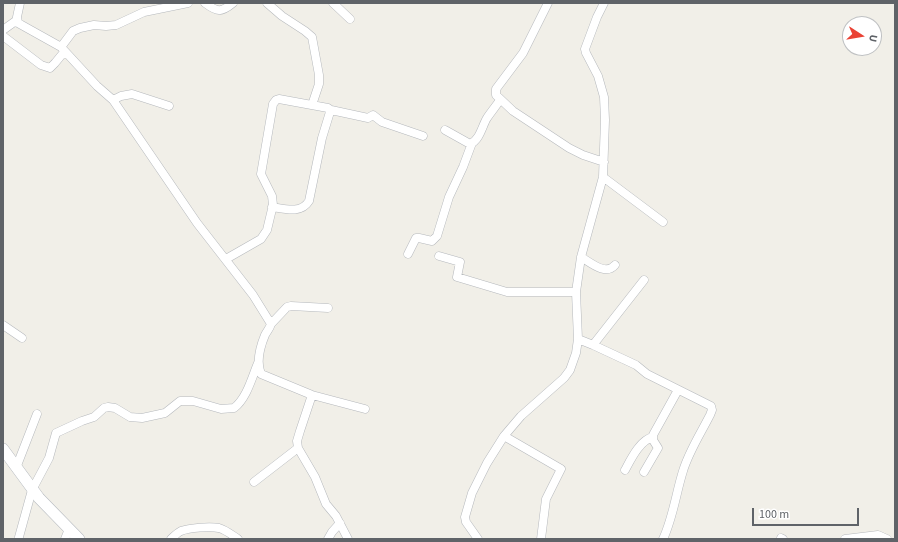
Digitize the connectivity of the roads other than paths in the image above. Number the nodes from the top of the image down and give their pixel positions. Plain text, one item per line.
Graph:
1 (20, 3) edge
2 (188, 3) edge
3 (205, 3) edge
4 (233, 3) edge
5 (267, 3) edge
6 (333, 3) edge
7 (548, 3) edge
8 (604, 3) edge
9 (350, 19) dead end
10 (17, 20) junction
11 (3, 30) edge
12 (3, 36) edge
13 (62, 49) junction
14 (113, 100) junction
15 (500, 100) junction
16 (312, 105) junction
17 (169, 106) dead end
18 (330, 110) junction
19 (445, 130) dead end
20 (423, 136) dead end
21 (472, 143) junction
22 (604, 162) junction
23 (603, 177) junction
24 (272, 207) junction
25 (663, 222) dead end
26 (408, 254) dead end
27 (439, 256) dead end
28 (581, 257) junction
29 (226, 259) junction
30 (615, 265) dead end
31 (644, 280) dead end
32 (576, 292) junction
33 (328, 308) dead end
34 (271, 324) junction
35 (3, 325) edge
36 (22, 338) dead end
37 (578, 340) junction
38 (593, 345) junction
39 (258, 362) junction
40 (678, 390) junction
41 (312, 395) junction
42 (365, 410) dead end
43 (37, 414) dead end
44 (504, 436) junction
45 (653, 437) junction
46 (298, 448) junction
47 (3, 449) edge
48 (16, 468) junction
49 (625, 470) dead end
50 (644, 472) dead end
51 (254, 482) dead end
52 (32, 490) junction
53 (340, 523) junction
54 (67, 534) edge
55 (19, 537) dead end
56 (79, 539) edge
57 (171, 539) edge
58 (238, 539) edge
59 (328, 539) edge
60 (348, 539) edge
61 (478, 539) edge
62 (541, 539) edge
63 (663, 539) edge
64 (845, 539) edge
65 (887, 539) edge

1 - 10 street
2 - 13 street
3 - 4 street
5 - 16 street
6 - 9 street
7 - 15 street
8 - 22 street
10 - 11 street
10 - 13 street
12 - 13 street
13 - 14 street
14 - 17 street
14 - 29 street
15 - 21 street
15 - 22 street
16 - 18 street
16 - 24 street
18 - 20 street
18 - 24 street
19 - 21 street
21 - 26 street
22 - 23 street
23 - 25 street
23 - 28 street
24 - 29 street
27 - 32 street
28 - 30 street
28 - 32 street
29 - 34 street
31 - 38 street
32 - 37 street
33 - 34 street
34 - 39 street
35 - 36 street
37 - 38 street
37 - 44 street
38 - 40 street
39 - 41 street
39 - 52 street
40 - 45 street
40 - 63 street
41 - 42 street
41 - 46 street
43 - 48 street
44 - 61 street
44 - 62 street
45 - 49 street
45 - 50 street
46 - 51 street
46 - 53 street
47 - 48 street
48 - 52 street
52 - 54 street
52 - 55 street
53 - 59 street
53 - 60 street
54 - 56 street
57 - 58 street
64 - 65 street

